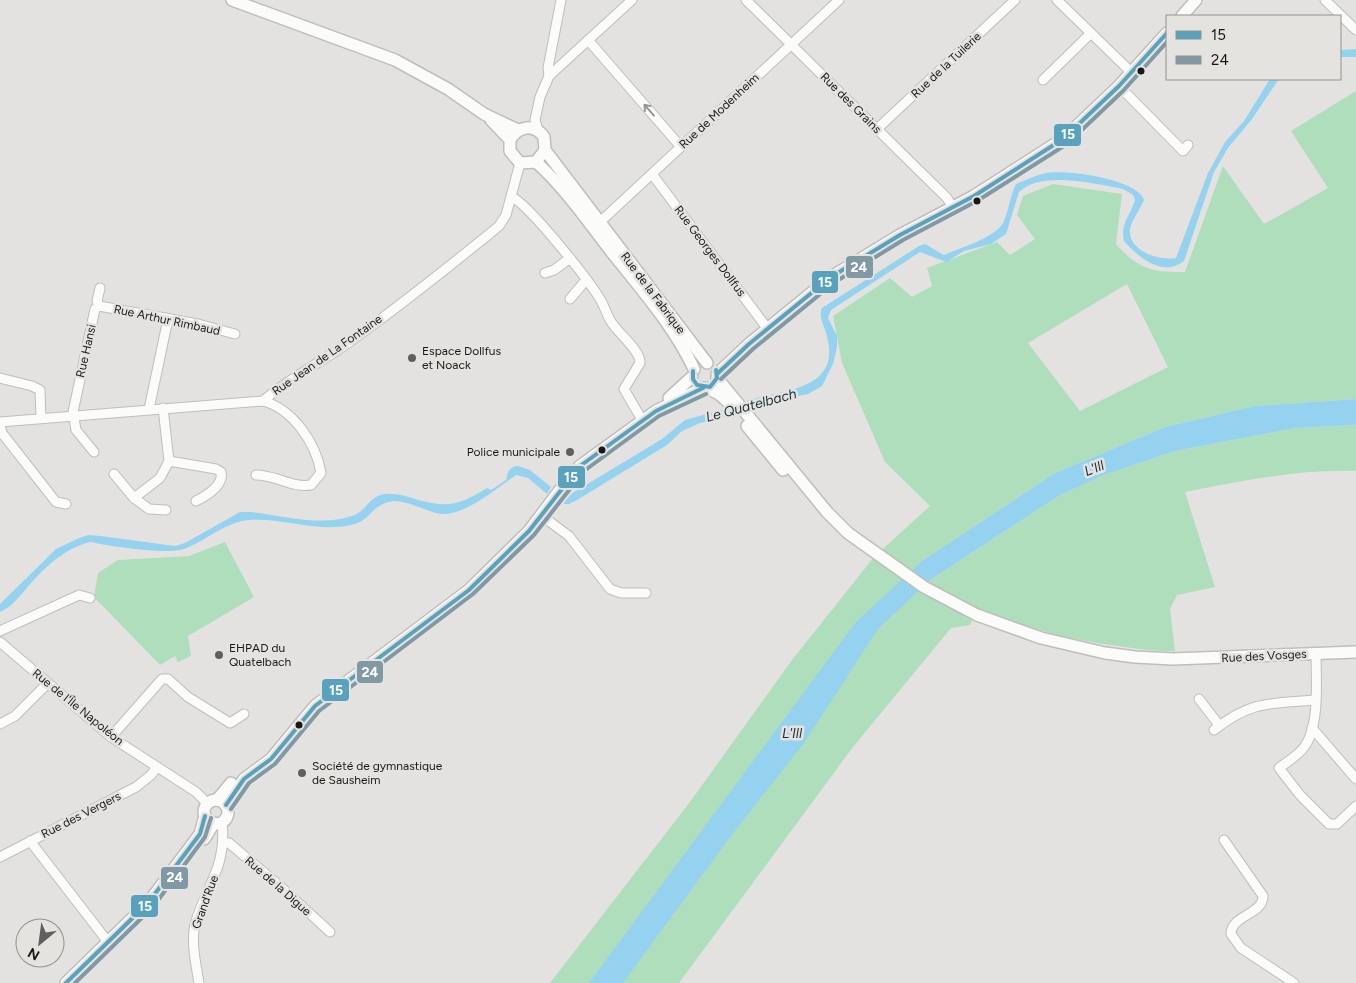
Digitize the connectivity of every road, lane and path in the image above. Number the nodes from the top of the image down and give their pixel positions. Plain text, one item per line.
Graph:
1 (232, 0) edge
2 (561, 0) edge
3 (632, 0) edge
4 (746, 0) edge
5 (839, 0) edge
6 (1015, 0) edge
7 (1057, 0) edge
8 (1196, 0) edge
9 (1325, 0) edge
10 (1183, 15) edge
11 (1340, 15) edge
12 (1341, 15) edge
13 (1356, 30) edge
14 (1090, 34) junction
15 (1166, 34) edge
16 (588, 40) junction
17 (791, 44) junction
18 (1132, 72) junction
19 (549, 76) junction
20 (1043, 80) dead end
21 (1119, 86) junction
22 (484, 114) junction
23 (530, 127) junction
24 (877, 129) junction
25 (510, 140) junction
26 (1188, 145) dead end
27 (681, 147) junction
28 (546, 150) junction
29 (520, 162) junction
30 (536, 162) junction
31 (652, 174) junction
32 (512, 197) junction
33 (953, 208) junction
34 (597, 225) junction
35 (569, 259) junction
36 (545, 273) dead end
37 (586, 280) junction
38 (100, 288) dead end
39 (570, 299) dead end
40 (99, 306) junction
41 (168, 318) junction
42 (767, 328) junction
43 (235, 334) dead end
44 (713, 370) junction
45 (693, 373) junction
46 (0, 378) edge
47 (705, 388) junction
48 (263, 401) junction
49 (733, 403) junction
50 (163, 408) junction
51 (149, 409) junction
52 (656, 411) junction
53 (74, 416) junction
54 (41, 418) junction
55 (642, 420) junction
56 (0, 423) edge
57 (94, 452) dead end
58 (169, 461) junction
59 (114, 474) dead end
60 (256, 475) dead end
61 (134, 498) junction
62 (196, 501) dead end
63 (66, 504) dead end
64 (166, 510) dead end
65 (542, 516) junction
66 (646, 593) dead end
67 (90, 598) dead end
68 (0, 631) edge
69 (0, 642) edge
70 (1356, 652) edge
71 (1316, 654) junction
72 (48, 683) junction
73 (1199, 699) dead end
74 (1315, 700) junction
75 (244, 714) dead end
76 (0, 724) edge
77 (1312, 728) junction
78 (1319, 736) junction
79 (111, 737) junction
80 (1308, 740) junction
81 (156, 767) junction
82 (1356, 779) edge
83 (217, 803) junction
84 (1356, 806) edge
85 (214, 820) junction
86 (1224, 840) dead end
87 (30, 841) junction
88 (224, 847) junction
89 (0, 857) edge
90 (330, 932) dead end
91 (108, 942) junction
92 (66, 983) edge
93 (199, 983) edge
94 (1294, 983) edge

1 - 22 main road
2 - 19 street
3 - 16 street
4 - 17 street, Rue des Grains
5 - 17 street, Rue de Modenheim
6 - 24 street, Rue de la Tuilerie
7 - 14 street
8 - 10 main road
9 - 11 street
12 - 13 street
14 - 18 street
14 - 20 street
15 - 18 main road
16 - 19 street
27 -> 16 street
17 - 24 street, Rue des Grains
17 - 27 street, Rue de Modenheim
18 - 21 main road
19 - 23 street
21 - 26 street
21 - 33 main road
22 - 23 main road
22 - 25 main road
23 - 25 main road
23 - 28 main road
24 - 33 street, Rue des Grains
25 - 29 main road
27 - 31 street, Rue de Modenheim
28 - 30 main road
28 - 34 main road, Rue de la Fabrique
29 - 30 main road
29 - 32 street, Rue Jean de La Fontaine
30 - 34 main road, Rue de la Fabrique
31 - 34 street, Rue de Modenheim
31 - 42 street, Rue Georges Dollfus
32 - 35 street
32 - 48 street, Rue Jean de La Fontaine
33 - 42 main road
34 - 44 main road, Rue de la Fabrique
34 - 45 main road, Rue de la Fabrique
35 - 36 street
35 - 37 street
37 - 39 street
37 - 55 street
38 - 40 street, Rue Hansi
40 - 41 street, Rue Arthur Rimbaud
40 - 53 street, Rue Hansi
41 - 43 street, Rue Arthur Rimbaud
41 - 51 street
42 - 44 main road
44 - 45 main road
44 - 47 main road
44 - 49 main road, Rue de la Fabrique
45 - 47 main road
45 - 52 main road
46 - 54 street
47 - 49 main road
47 - 52 main road
48 - 50 street, Rue Jean de La Fontaine
48 - 60 street
49 - 71 main road, Rue des Vosges
50 - 51 street, Rue Jean de La Fontaine
50 - 58 street
51 - 53 street, Rue Jean de La Fontaine
52 - 55 main road
53 - 54 street, Rue Jean de La Fontaine
53 - 57 street
54 - 56 street, Rue Jean de La Fontaine
55 - 65 main road
56 - 63 street
58 - 61 street
58 - 62 street
59 - 61 street
61 - 64 street
65 - 66 street
65 - 83 main road
67 - 68 street
69 - 72 street, Rue de l'Île Napoléon
70 - 71 main road, Rue des Vosges
71 - 74 street
72 - 76 street
72 - 79 street, Rue de l'Île Napoléon
73 - 74 street
74 - 77 street
75 - 79 street
77 - 78 street
77 - 80 street
78 - 80 street
78 - 82 street
79 - 81 street, Rue de l'Île Napoléon
80 - 84 street
81 - 83 street, Rue de l'Île Napoléon
81 - 87 street, Rue des Vergers
83 - 85 main road
83 - 85 main road
85 - 88 street, Grand'Rue
85 - 91 main road
86 - 94 street
87 - 89 street, Rue des Vergers
87 - 91 street
88 - 90 street, Rue de la Digue
88 - 93 street, Grand'Rue
91 - 92 main road

